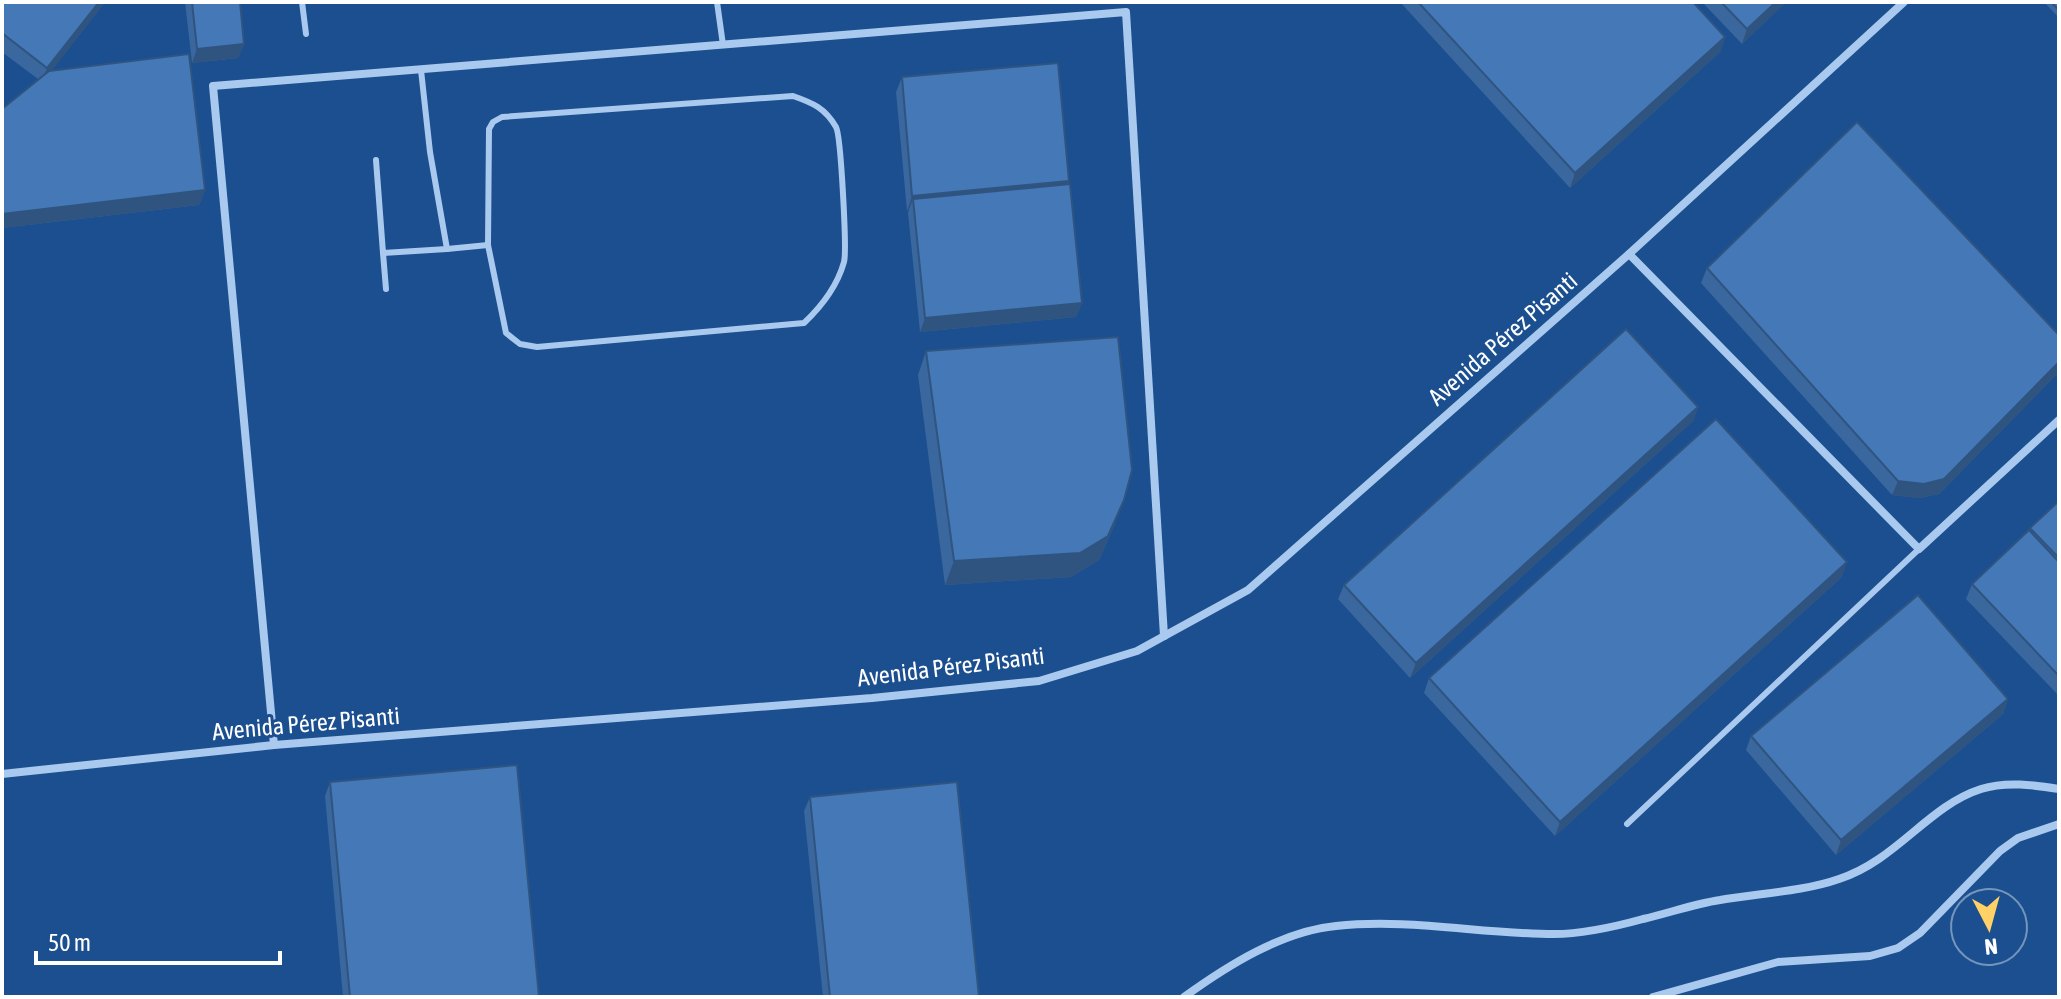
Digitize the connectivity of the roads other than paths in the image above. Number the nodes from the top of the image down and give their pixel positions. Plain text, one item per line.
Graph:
1 (302, 2) edge
2 (717, 2) edge
3 (1904, 2) edge
4 (306, 34) dead end
5 (723, 45) junction
6 (421, 70) junction
7 (376, 160) dead end
8 (488, 245) junction
9 (447, 249) junction
10 (383, 253) junction
11 (1629, 254) junction
12 (386, 289) dead end
13 (2059, 420) edge
14 (1919, 549) junction
15 (1164, 636) junction
16 (274, 745) junction
17 (2, 774) edge
18 (2059, 789) edge
19 (1627, 824) dead end
20 (2059, 824) edge
21 (1184, 997) edge
22 (1653, 997) edge

1 - 4 lane
2 - 5 lane
3 - 11 street, Avenida Pérez Pisanti
5 - 6 street
5 - 15 street
6 - 9 lane
6 - 16 street
7 - 10 lane
8 - 8 lane
8 - 9 lane
9 - 10 lane
10 - 12 lane
11 - 14 street
11 - 15 street, Avenida Pérez Pisanti
13 - 14 street
14 - 19 lane
15 - 16 street, Avenida Pérez Pisanti
16 - 17 street, Avenida Pérez Pisanti
18 - 21 street
20 - 22 street

